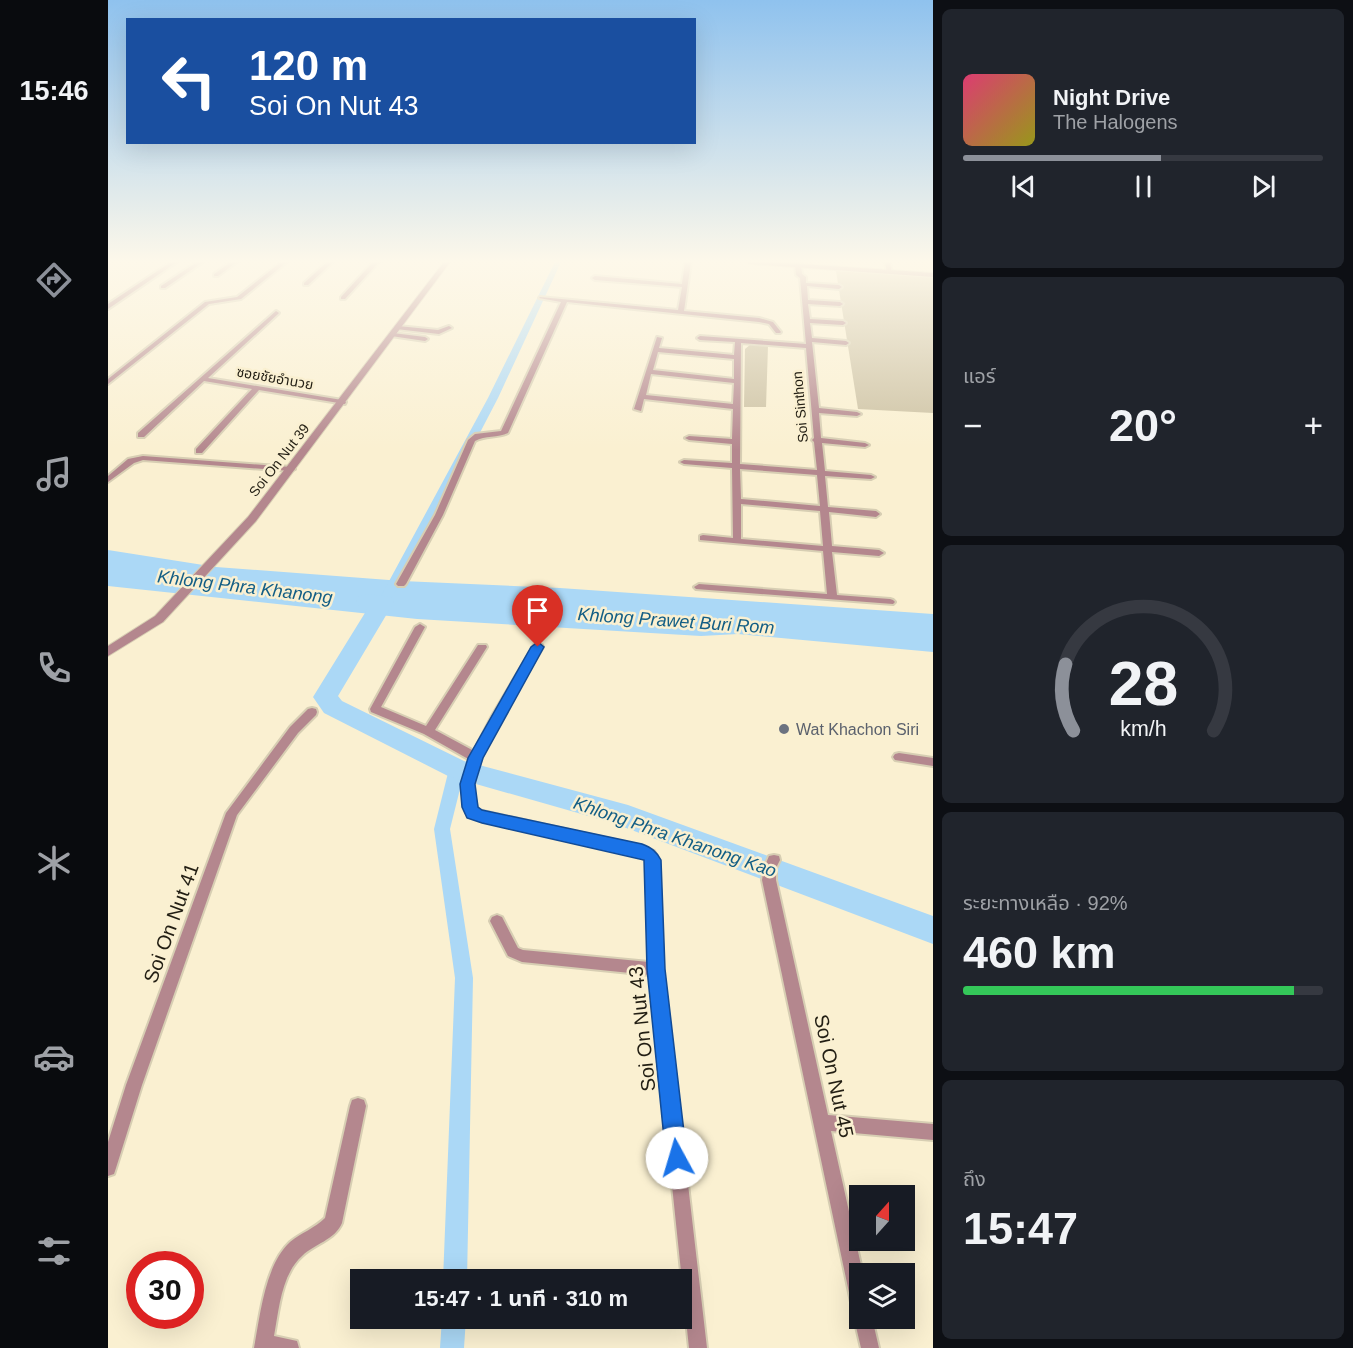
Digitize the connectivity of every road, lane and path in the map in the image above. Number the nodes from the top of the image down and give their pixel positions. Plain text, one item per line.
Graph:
1 (180, 325) edge
2 (263, 325) edge
3 (400, 325) edge
4 (554, 325) edge
5 (774, 325) edge
6 (806, 325) edge
7 (449, 327) dead end
8 (395, 332) junction
9 (778, 332) dead end
10 (659, 338) dead end
11 (700, 338) dead end
12 (425, 339) dead end
13 (738, 341) junction
14 (808, 343) junction
15 (846, 343) dead end
16 (655, 350) junction
17 (738, 357) junction
18 (649, 372) junction
19 (203, 379) junction
20 (738, 381) junction
21 (108, 382) edge
22 (258, 387) junction
23 (642, 397) junction
24 (342, 402) junction
25 (738, 407) junction
26 (638, 409) dead end
27 (814, 410) junction
28 (857, 414) dead end
29 (141, 435) dead end
30 (689, 438) dead end
31 (816, 440) junction
32 (736, 442) junction
33 (865, 445) dead end
34 (199, 450) dead end
35 (684, 462) dead end
36 (738, 467) junction
37 (291, 469) junction
38 (819, 474) junction
39 (871, 477) dead end
40 (108, 480) edge
41 (737, 501) junction
42 (822, 509) junction
43 (876, 514) dead end
44 (703, 538) dead end
45 (737, 540) junction
46 (826, 548) junction
47 (879, 553) dead end
48 (401, 584) dead end
49 (699, 587) dead end
50 (832, 597) junction
51 (890, 602) dead end
52 (420, 627) dead end
53 (482, 647) dead end
54 (538, 647) dead end
55 (110, 648) edge
56 (312, 712) dead end
57 (428, 731) junction
58 (899, 757) dead end
59 (933, 762) edge
60 (472, 770) junction
61 (771, 869) dead end
62 (497, 921) dead end
63 (656, 969) junction
64 (358, 1106) dead end
65 (820, 1122) junction
66 (933, 1132) edge
67 (108, 1168) edge
68 (851, 1263) edge
69 (866, 1329) edge
70 (263, 1346) edge
71 (290, 1348) edge
72 (698, 1348) edge
73 (870, 1348) edge

1 - 21 street
2 - 19 street, ซอยชัยอำนวย
3 - 8 street, Soi On Nut 39
4 - 48 street
5 - 9 street
6 - 14 street, Soi Sinthon
7 - 8 street
8 - 12 street
8 - 24 street, Soi On Nut 39
10 - 16 street
11 - 13 street
13 - 14 street
13 - 17 street
14 - 15 street
14 - 27 street, Soi Sinthon
16 - 17 street
16 - 18 street
17 - 20 street
18 - 20 street
18 - 23 street
19 - 22 street, ซอยชัยอำนวย
19 - 29 street, ซอยชัยอำนวย
20 - 25 street
22 - 24 street, ซอยชัยอำนวย
22 - 34 street
23 - 25 street
23 - 26 street
24 - 37 street, Soi On Nut 39
25 - 32 street
27 - 28 street
27 - 31 street, Soi Sinthon
30 - 32 street
31 - 33 street
31 - 38 street, Soi Sinthon
32 - 36 street
35 - 36 street
36 - 38 street
36 - 41 street
37 - 40 street
37 - 55 street, Soi On Nut 39
38 - 39 street
38 - 42 street, Soi Sinthon
41 - 42 street
41 - 45 street
42 - 43 street
42 - 46 street, Soi Sinthon
44 - 45 street
45 - 46 street
46 - 47 street
46 - 50 street, Soi Sinthon
49 - 50 street
50 - 51 street
52 - 57 street
53 - 57 street
54 - 60 street
56 - 67 street, Soi On Nut 41
57 - 60 street
58 - 59 street
60 - 63 street, Soi On Nut 43
61 - 65 street, Soi On Nut 45
62 - 63 street
63 - 72 street, Soi On Nut 43
64 - 70 street
65 - 66 street
65 - 68 street, Soi On Nut 45
69 - 73 street
70 - 71 street

